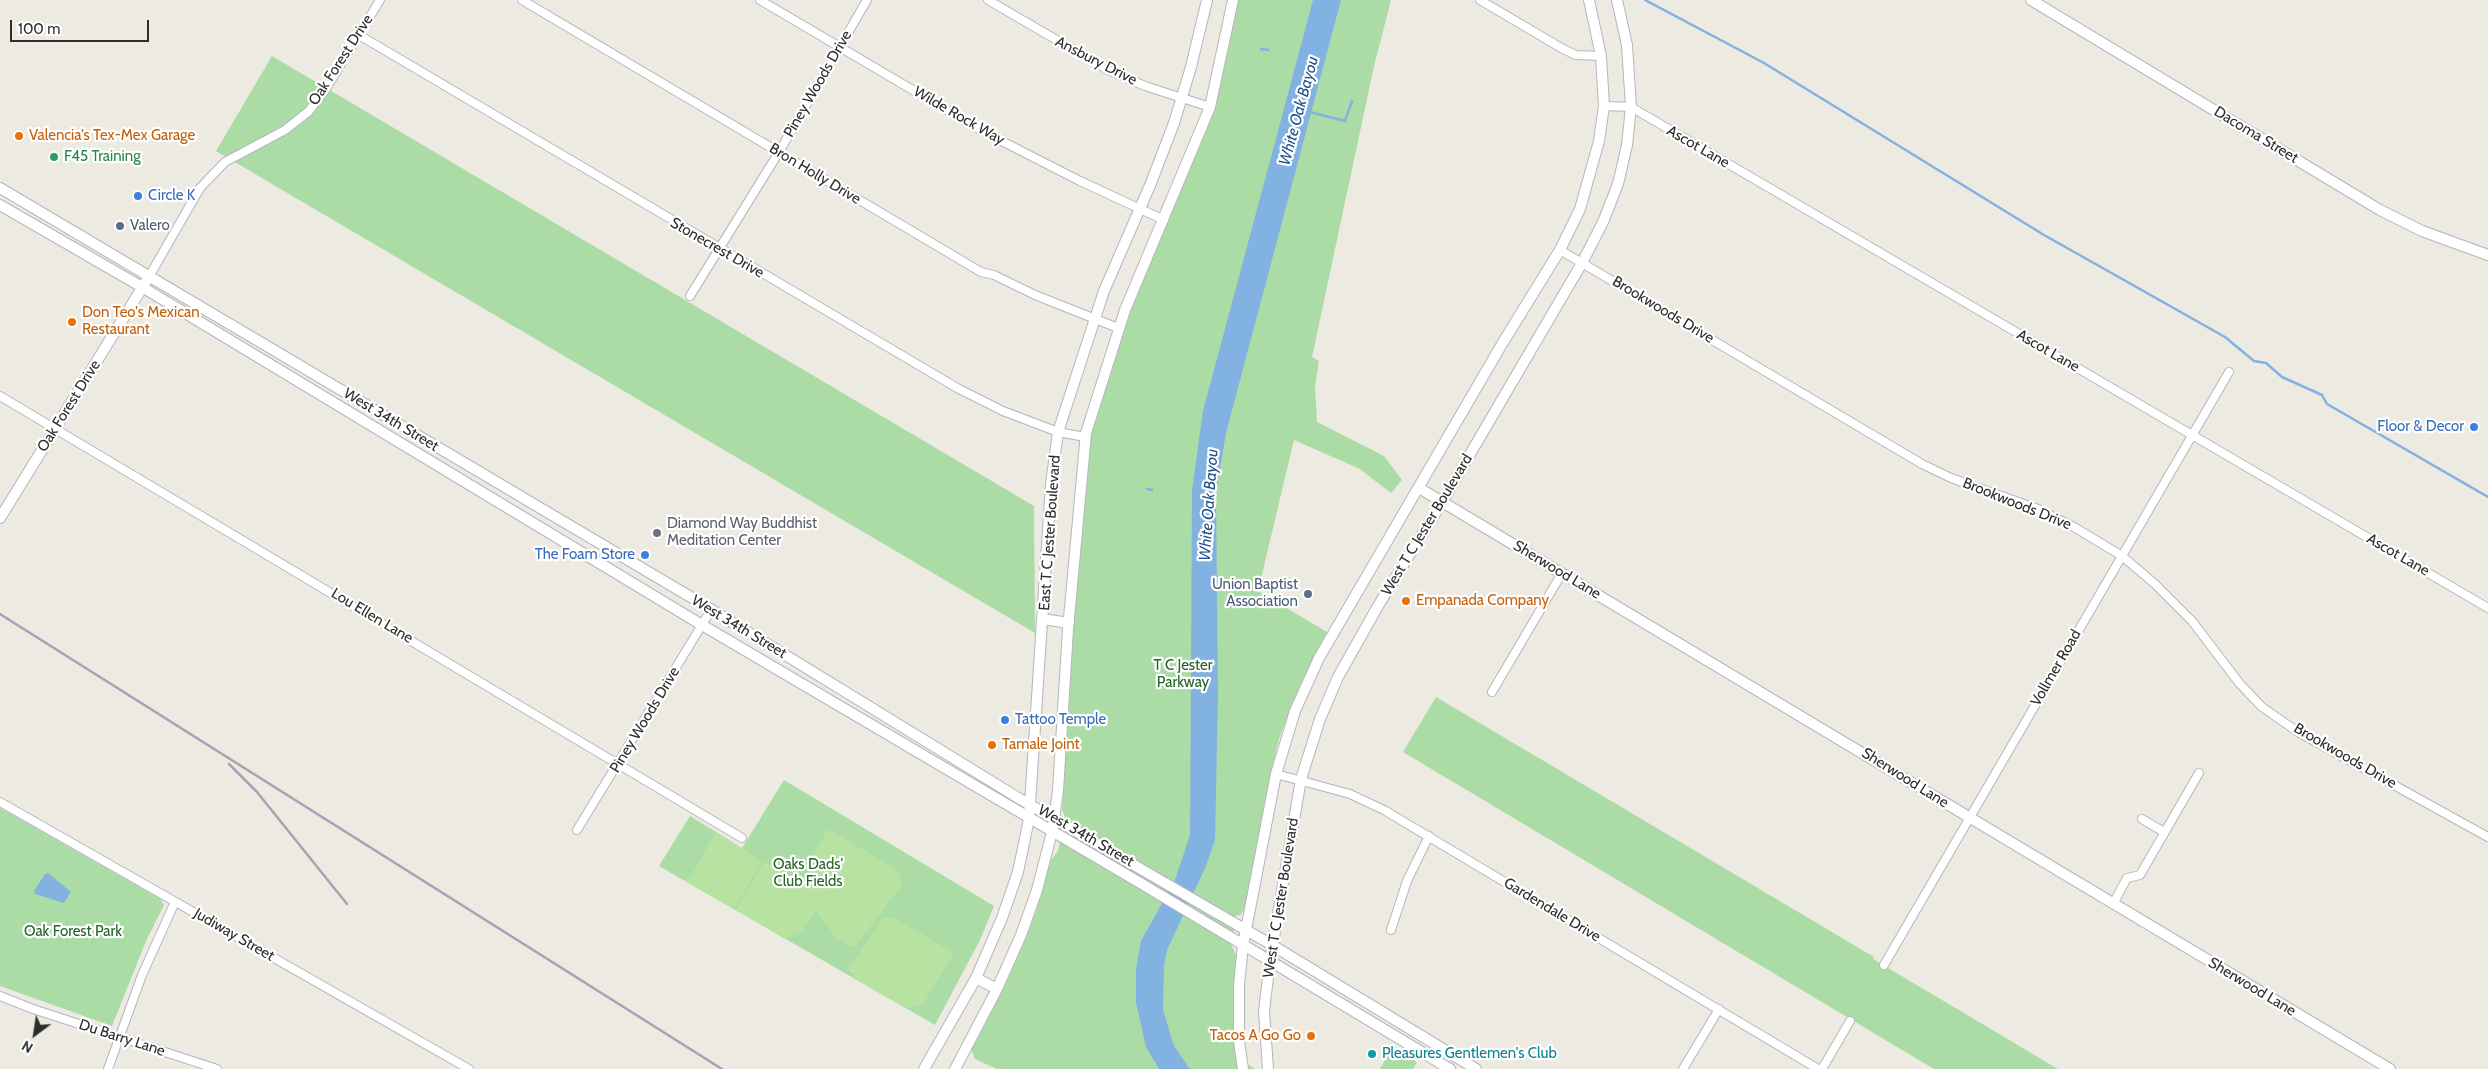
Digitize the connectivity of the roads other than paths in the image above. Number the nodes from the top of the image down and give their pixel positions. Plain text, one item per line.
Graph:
1 (380, 0) edge
2 (522, 0) edge
3 (760, 0) edge
4 (867, 0) edge
5 (988, 0) edge
6 (1207, 0) edge
7 (1233, 0) edge
8 (1480, 0) edge
9 (1589, 0) edge
10 (2033, 1) edge
11 (1618, 3) edge
12 (359, 35) junction
13 (840, 47) junction
14 (1601, 56) junction
15 (1182, 98) junction
16 (1604, 106) junction
17 (1210, 107) junction
18 (1630, 107) junction
19 (778, 152) junction
20 (0, 188) edge
21 (0, 205) edge
22 (1140, 209) junction
23 (1164, 220) junction
24 (719, 250) junction
25 (1560, 250) junction
26 (2488, 255) edge
27 (1582, 262) junction
28 (150, 274) junction
29 (142, 287) junction
30 (690, 296) dead end
31 (1094, 319) junction
32 (1118, 328) junction
33 (2229, 372) dead end
34 (0, 396) edge
35 (55, 428) junction
36 (1058, 432) junction
37 (2192, 436) junction
38 (1085, 438) junction
39 (504, 487) junction
40 (1419, 488) junction
41 (496, 500) junction
42 (1442, 502) junction
43 (0, 518) edge
44 (605, 547) junction
45 (2122, 556) junction
46 (597, 561) junction
47 (1562, 573) junction
48 (2488, 608) edge
49 (711, 610) junction
50 (1043, 619) junction
51 (1069, 623) junction
52 (702, 625) junction
53 (1492, 692) dead end
54 (897, 723) junction
55 (889, 736) junction
56 (619, 763) junction
57 (2199, 773) dead end
58 (1276, 774) junction
59 (1301, 780) junction
60 (0, 802) edge
61 (1028, 803) junction
62 (1054, 817) junction
63 (1029, 818) junction
64 (1969, 818) junction
65 (2142, 819) dead end
66 (577, 830) dead end
67 (1052, 832) junction
68 (2164, 832) junction
69 (1429, 836) junction
70 (2488, 837) edge
71 (742, 838) dead end
72 (175, 902) junction
73 (2112, 904) junction
74 (1246, 930) junction
75 (1391, 930) dead end
76 (1243, 945) junction
77 (1272, 945) junction
78 (1270, 961) junction
79 (1884, 964) dead end
80 (976, 978) junction
81 (997, 989) junction
82 (0, 996) edge
83 (1719, 1009) junction
84 (1850, 1021) dead end
85 (119, 1036) junction
86 (108, 1069) edge
87 (217, 1069) edge
88 (469, 1069) edge
89 (924, 1069) edge
90 (955, 1069) edge
91 (1243, 1069) edge
92 (1268, 1069) edge
93 (1450, 1069) edge
94 (1476, 1069) edge
95 (1683, 1069) edge
96 (1820, 1069) edge
97 (2390, 1069) edge

1 - 12 street, Oak Forest Drive
2 - 19 street, Bron Holly Drive
3 - 13 street, Wilde Rock Way
4 - 13 street, Piney Woods Drive
5 - 15 street, Ansbury Drive
6 - 15 main road, East T C Jester Boulevard
7 - 17 main road, East T C Jester Boulevard
8 - 14 street
9 - 14 main road, West T C Jester Boulevard
10 - 26 main road, Dacoma Street
11 - 18 main road, West T C Jester Boulevard
12 - 24 street, Stonecrest Drive
12 - 28 street, Oak Forest Drive
13 - 19 street, Piney Woods Drive
13 - 22 street, Wilde Rock Way
14 - 16 main road, West T C Jester Boulevard
15 - 17 street, Ansbury Drive
15 - 22 main road, East T C Jester Boulevard
16 - 18 street, Ascot Lane
16 - 25 main road, West T C Jester Boulevard
17 - 23 main road, East T C Jester Boulevard
18 - 27 main road, West T C Jester Boulevard
18 - 37 street, Ascot Lane
19 - 24 street, Piney Woods Drive
19 - 31 street, Bron Holly Drive
20 - 28 main road, West 34th Street
21 - 29 main road, West 34th Street
22 - 23 street, Wilde Rock Way
22 - 31 main road, East T C Jester Boulevard
23 - 32 main road, East T C Jester Boulevard
24 - 30 street, Piney Woods Drive
24 - 36 street, Stonecrest Drive
25 - 27 street, Brookwoods Drive
25 - 40 main road, West T C Jester Boulevard
27 - 42 main road, West T C Jester Boulevard
27 - 45 street, Brookwoods Drive
28 - 29 main road, Oak Forest Drive
28 - 39 main road, West 34th Street
29 - 35 main road, Oak Forest Drive
29 - 41 main road, West 34th Street
31 - 32 street, Bron Holly Drive
31 - 36 main road, East T C Jester Boulevard
32 - 38 main road, East T C Jester Boulevard
33 - 37 street, Vollmer Road
34 - 35 street, Lou Ellen Lane
35 - 43 main road, Oak Forest Drive
35 - 56 street, Lou Ellen Lane
36 - 38 street, Stonecrest Drive
36 - 50 main road, East T C Jester Boulevard
37 - 45 street, Vollmer Road
37 - 48 street, Ascot Lane
38 - 51 main road, East T C Jester Boulevard
39 - 41 main road
39 - 44 main road, West 34th Street
40 - 42 main road, Sherwood Lane
40 - 58 main road, West T C Jester Boulevard
41 - 46 main road, West 34th Street
42 - 47 main road, Sherwood Lane
42 - 59 main road, West T C Jester Boulevard
44 - 46 main road
44 - 49 main road, West 34th Street
45 - 64 street, Vollmer Road
45 - 70 street, Brookwoods Drive
46 - 52 main road, West 34th Street
47 - 53 street
47 - 64 main road, Sherwood Lane
49 - 52 street, Piney Woods Drive
49 - 54 main road, West 34th Street
50 - 51 main road
50 - 61 main road, East T C Jester Boulevard
51 - 62 main road, East T C Jester Boulevard
52 - 55 main road, West 34th Street
52 - 56 street, Piney Woods Drive
54 - 55 main road
54 - 61 main road, West 34th Street
55 - 63 main road, West 34th Street
56 - 66 street, Piney Woods Drive
56 - 71 street, Lou Ellen Lane
57 - 68 street
58 - 59 street, Gardendale Drive
58 - 74 main road, West T C Jester Boulevard
59 - 69 street, Gardendale Drive
59 - 77 main road, West T C Jester Boulevard
60 - 72 street, Judiway Street
61 - 62 main road, West 34th Street
61 - 63 main road, East T C Jester Boulevard
62 - 67 main road, East T C Jester Boulevard
62 - 74 main road, West 34th Street
63 - 67 main road, West 34th Street
63 - 80 main road, East T C Jester Boulevard
64 - 73 main road, Sherwood Lane
64 - 79 street, Vollmer Road
65 - 68 street
67 - 76 main road, West 34th Street
67 - 81 main road, East T C Jester Boulevard
68 - 73 street
69 - 75 street
69 - 83 street, Gardendale Drive
72 - 85 street
72 - 88 street, Judiway Street
73 - 97 main road, Sherwood Lane
74 - 76 main road, West T C Jester Boulevard
74 - 77 main road, West 34th Street
76 - 78 main road, West 34th Street
76 - 91 main road, West T C Jester Boulevard
77 - 78 main road, West T C Jester Boulevard
77 - 94 main road, West 34th Street
78 - 92 main road, West T C Jester Boulevard
78 - 93 main road, West 34th Street
80 - 81 main road
80 - 89 main road, East T C Jester Boulevard
81 - 90 main road
82 - 85 street, Du Barry Lane
83 - 95 street
83 - 96 street, Gardendale Drive
84 - 96 street
85 - 86 street
85 - 87 street, Du Barry Lane

